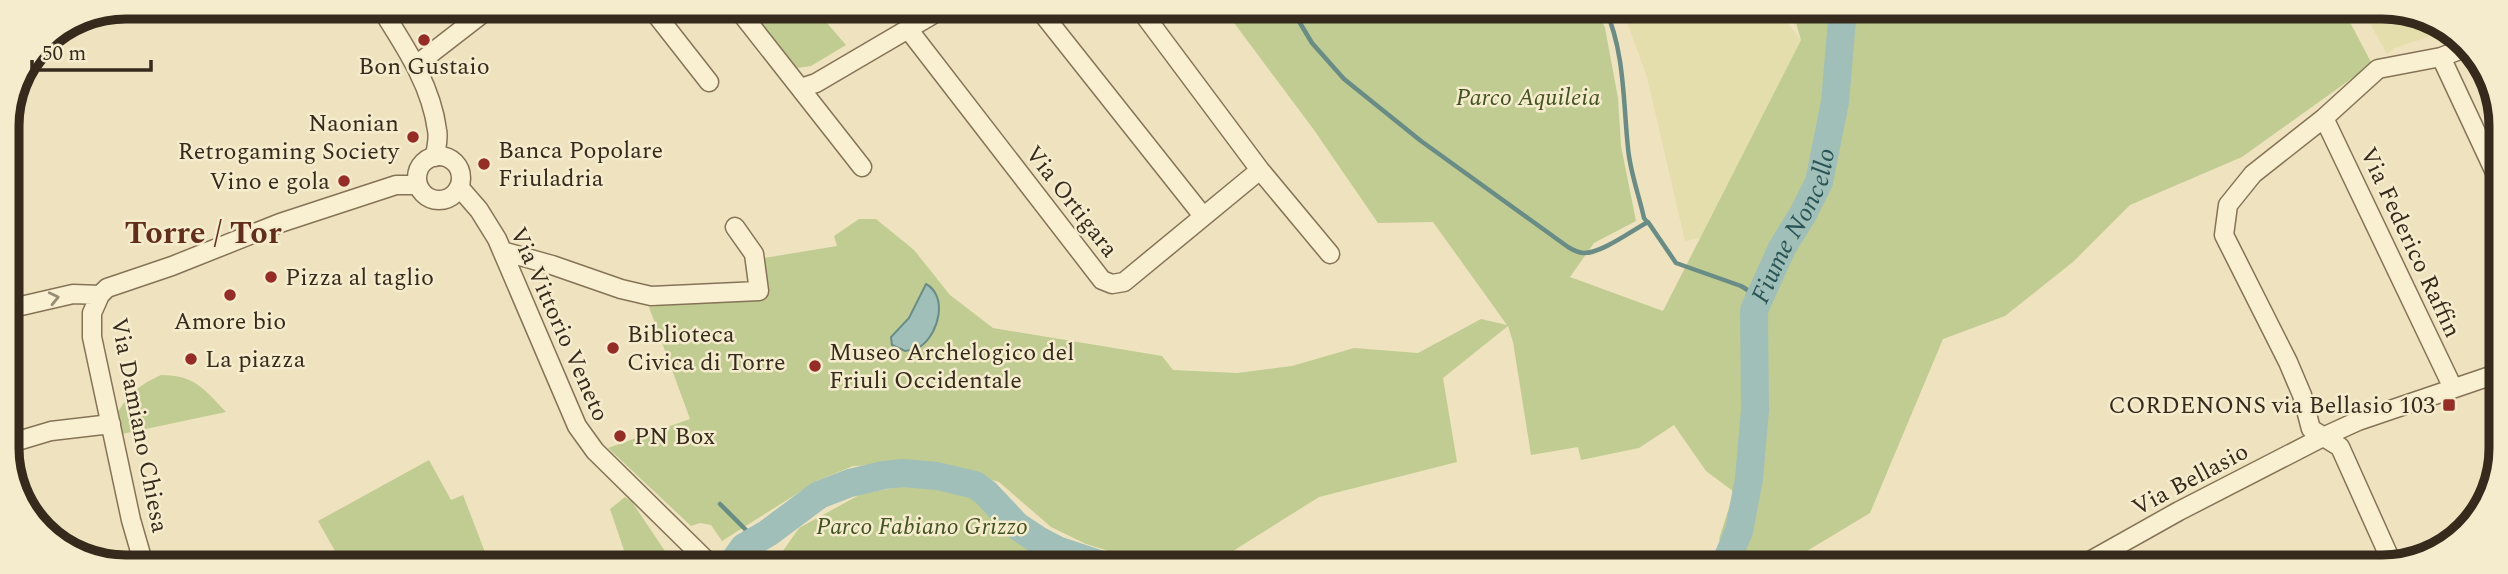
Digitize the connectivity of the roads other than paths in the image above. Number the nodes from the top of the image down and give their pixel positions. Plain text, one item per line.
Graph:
1 (387, 19) edge
2 (475, 19) edge
3 (660, 19) edge
4 (746, 19) edge
5 (925, 19) edge
6 (1047, 19) edge
7 (1147, 19) edge
8 (908, 29) junction
9 (2457, 51) edge
10 (2441, 57) junction
11 (416, 65) junction
12 (709, 82) dead end
13 (801, 88) junction
14 (2324, 118) junction
15 (435, 157) junction
16 (2489, 160) edge
17 (862, 167) dead end
18 (1260, 170) junction
19 (418, 185) junction
20 (459, 187) junction
21 (1203, 216) junction
22 (735, 227) dead end
23 (502, 251) junction
24 (1330, 254) dead end
25 (100, 295) junction
26 (19, 306) edge
27 (2489, 376) edge
28 (2453, 388) junction
29 (111, 424) junction
30 (2323, 437) junction
31 (21, 440) dead end
32 (141, 555) edge
33 (701, 555) edge
34 (2101, 555) edge
35 (2389, 555) edge

1 - 11 street
2 - 11 street
3 - 12 street
4 - 13 street
5 - 8 street
6 - 21 street
7 - 18 street
8 - 13 street
8 - 21 street, Via Ortigara
9 - 10 street
10 - 14 street
10 - 16 street
11 - 15 street
13 - 17 street
14 - 28 street, Via Federico Raffin
14 - 30 street
15 - 19 street
15 - 20 street, Via Vittorio Veneto
18 - 21 street, Via Ortigara
18 - 24 street
19 - 20 street
19 - 25 street
20 - 23 street, Via Vittorio Veneto
22 - 23 street
23 - 33 street, Via Vittorio Veneto
26 -> 25 street
25 - 29 street, Via Damiano Chiesa
27 - 28 street, Via Bellasio
28 - 30 street, Via Bellasio
29 - 31 street
29 - 32 street, Via Damiano Chiesa
30 - 34 street, Via Bellasio
30 - 35 street

